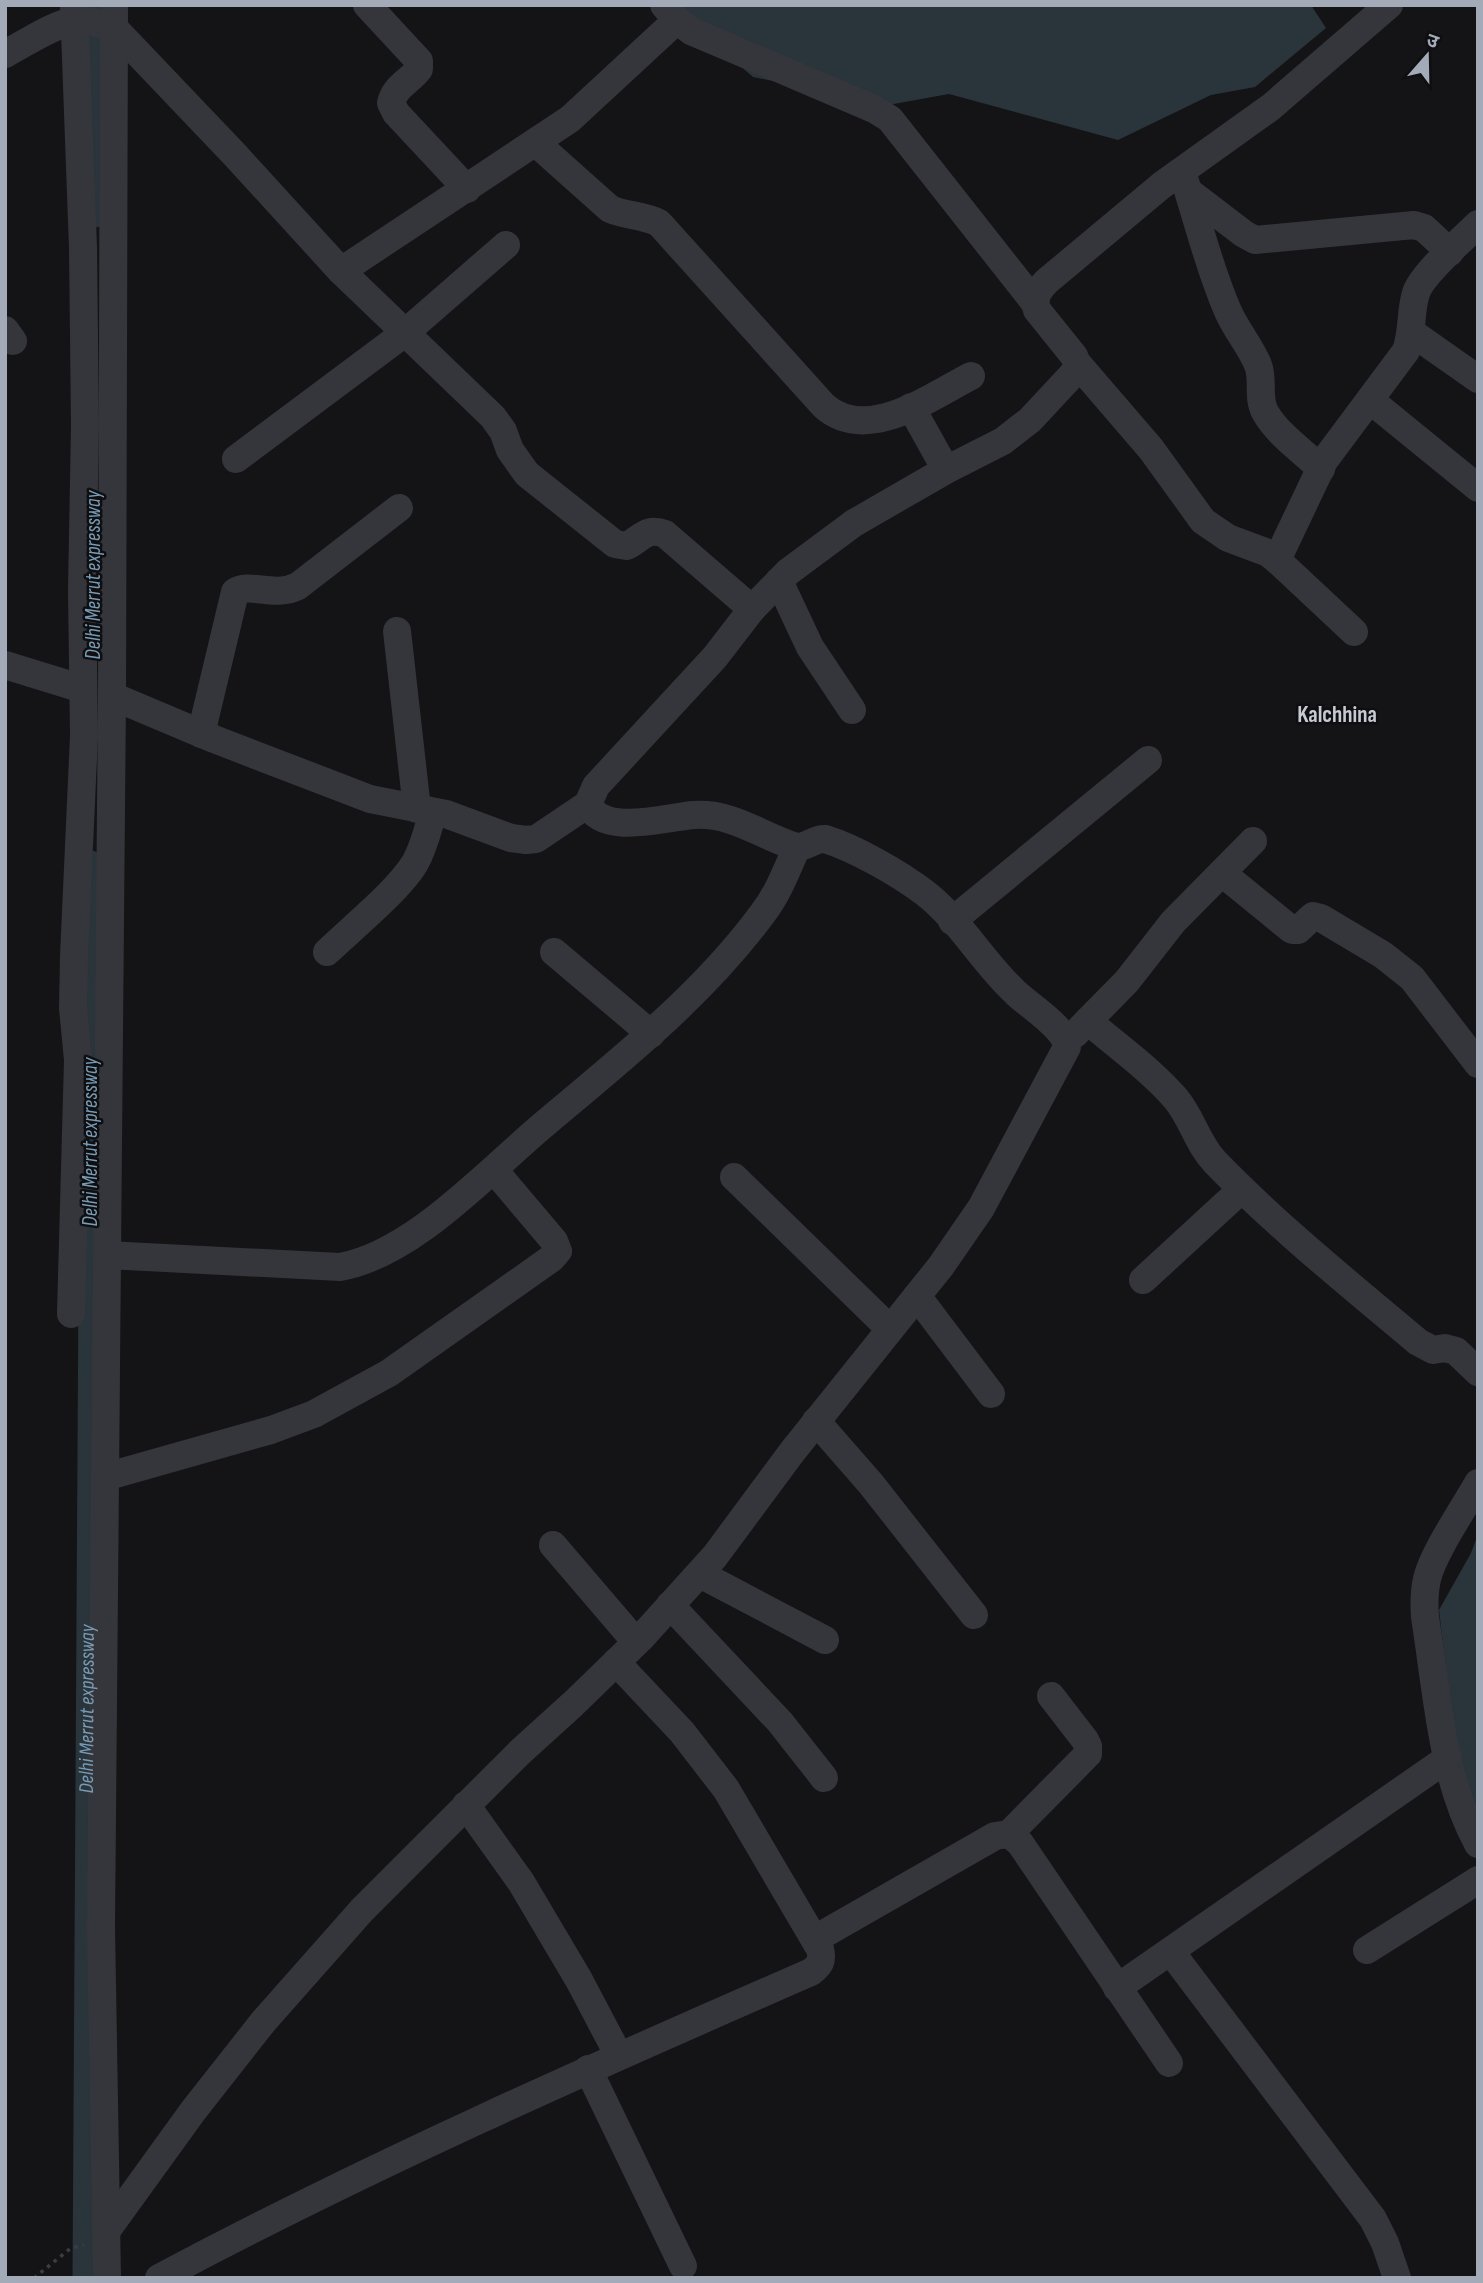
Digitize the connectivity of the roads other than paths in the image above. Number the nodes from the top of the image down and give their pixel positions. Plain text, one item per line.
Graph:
1 (367, 5) edge
2 (1389, 5) edge
3 (670, 13) edge
4 (94, 17) edge
5 (5, 54) edge
6 (536, 143) junction
7 (1186, 182) junction
8 (467, 189) junction
9 (1478, 225) edge
10 (506, 245) dead end
11 (1450, 252) junction
12 (341, 271) junction
13 (1035, 303) junction
14 (406, 332) junction
15 (1411, 332) junction
16 (1077, 363) junction
17 (971, 376) dead end
18 (1478, 379) edge
19 (1370, 400) junction
20 (911, 407) junction
21 (236, 458) dead end
22 (1321, 469) junction
23 (946, 470) junction
24 (1478, 488) edge
25 (398, 508) dead end
26 (1277, 559) junction
27 (779, 582) junction
28 (752, 609) junction
29 (397, 631) dead end
30 (1354, 632) dead end
31 (5, 666) edge
32 (83, 688) junction
33 (112, 696) junction
34 (852, 710) dead end
35 (201, 734) junction
36 (1148, 760) dead end
37 (588, 804) junction
38 (425, 811) junction
39 (1253, 841) dead end
40 (797, 847) junction
41 (1222, 873) junction
42 (952, 921) junction
43 (327, 952) dead end
44 (554, 952) dead end
45 (1088, 1021) junction
46 (651, 1034) junction
47 (1067, 1041) junction
48 (1478, 1064) edge
49 (494, 1170) junction
50 (734, 1177) dead end
51 (1242, 1189) junction
52 (107, 1255) junction
53 (1143, 1280) dead end
54 (917, 1296) junction
55 (71, 1314) dead end
56 (891, 1329) junction
57 (1478, 1372) edge
58 (991, 1394) dead end
59 (816, 1421) junction
60 (105, 1477) junction
61 (1478, 1483) edge
62 (553, 1545) dead end
63 (700, 1574) junction
64 (670, 1605) junction
65 (974, 1615) dead end
66 (825, 1640) dead end
67 (636, 1642) junction
68 (616, 1662) junction
69 (1051, 1696) dead end
70 (1448, 1758) junction
71 (824, 1778) dead end
72 (466, 1805) junction
73 (1009, 1833) junction
74 (1478, 1844) edge
75 (1478, 1880) edge
76 (815, 1939) junction
77 (1367, 1950) dead end
78 (1171, 1952) junction
79 (1117, 1988) junction
80 (619, 2056) junction
81 (1169, 2063) dead end
82 (588, 2069) junction
83 (107, 2230) junction
84 (683, 2266) dead end
85 (107, 2278) edge
86 (159, 2278) edge
87 (1397, 2278) edge

1 - 8 street
2 - 7 street
3 - 6 street
3 - 13 street
4 - 5 street
4 - 12 street
4 - 32 street
4 - 33 street
6 - 8 street
6 - 20 street
7 - 11 street
7 - 13 street
7 - 22 street
8 - 12 street
9 - 11 street
10 - 14 street
11 - 15 street
12 - 14 street
13 - 16 street
14 - 21 street
14 - 28 street
15 - 18 street
15 - 19 street
16 - 23 street
16 - 26 street
17 - 20 street
19 - 22 street
19 - 24 street
20 - 23 street
22 - 26 street
23 - 27 street
25 - 35 street
26 - 30 street
27 - 28 street
27 - 34 street
28 - 37 street
29 - 38 street
31 - 32 street
32 - 55 street
33 - 35 street
33 - 52 street
35 - 38 street
36 - 42 street
37 - 38 street
37 - 40 street
38 - 43 street
39 - 41 street
40 - 42 street
40 - 46 street
41 - 45 street
41 - 48 street
42 - 47 street
44 - 46 street
45 - 47 street
45 - 51 street
46 - 49 street
47 - 54 street
49 - 52 street
49 - 60 street
50 - 56 street
51 - 53 street
51 - 57 street
52 - 60 street
54 - 56 street
54 - 58 street
56 - 59 street
59 - 63 street
59 - 65 street
60 - 83 street
61 - 70 street
62 - 67 street
63 - 64 street
63 - 66 street
64 - 67 street
64 - 71 street
67 - 68 street
68 - 72 street
68 - 76 street
69 - 73 street
70 - 74 street
70 - 78 street
72 - 80 street
72 - 83 street
73 - 76 street
73 - 79 street
75 - 77 street
76 - 80 street
78 - 79 street
78 - 87 street
79 - 81 street
80 - 82 street
82 - 84 street
82 - 86 street
83 - 85 street

